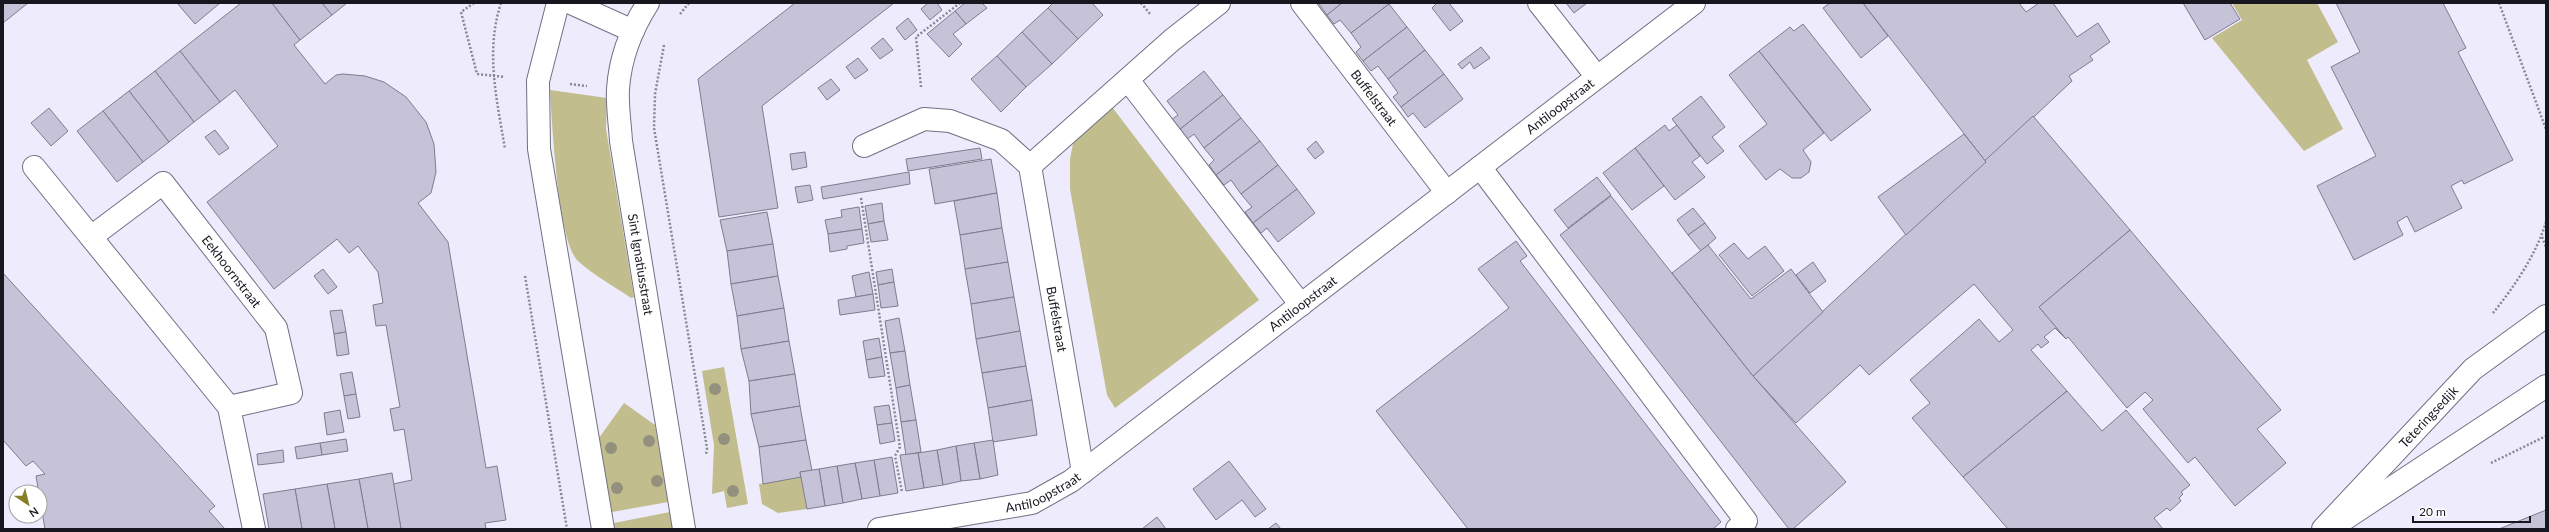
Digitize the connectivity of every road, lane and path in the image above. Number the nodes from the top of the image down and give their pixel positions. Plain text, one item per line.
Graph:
1 (474, 3) edge
2 (558, 3) edge
3 (571, 3) edge
4 (648, 3) edge
5 (960, 3) edge
6 (1219, 3) edge
7 (1302, 3) edge
8 (1539, 3) edge
9 (1694, 3) edge
10 (2499, 3) edge
11 (461, 12) dead end
12 (633, 31) junction
13 (664, 44) dead end
14 (1597, 77) junction
15 (1128, 80) junction
16 (924, 119) junction
17 (2546, 128) edge
18 (864, 146) dead end
19 (1030, 166) junction
20 (34, 167) dead end
21 (1480, 167) junction
22 (1447, 193) junction
23 (860, 198) dead end
24 (2546, 222) edge
25 (91, 237) junction
26 (2546, 246) edge
27 (1301, 305) junction
28 (2546, 316) edge
29 (2546, 386) edge
30 (229, 407) junction
31 (706, 462) dead end
32 (1083, 472) junction
33 (907, 524) junction
34 (254, 529) edge
35 (603, 529) edge
36 (684, 529) edge
37 (879, 529) edge
38 (1737, 529) edge
39 (2323, 529) edge
40 (2329, 529) edge

1 - 11 path
2 - 35 street
3 - 12 street
4 - 12 street, Sint Ignatiusstraat
5 - 16 path
6 - 15 street
7 - 22 street, Buffelstraat
8 - 14 street
9 - 14 street, Antiloopstraat
10 - 17 path
12 - 36 street, Sint Ignatiusstraat
13 - 31 path
14 - 21 street, Antiloopstraat
15 - 19 street
15 - 27 street
16 - 18 street
16 - 19 street
19 - 32 street, Buffelstraat
20 - 25 street
21 - 22 street, Antiloopstraat
21 - 38 street
22 - 27 street, Antiloopstraat
23 - 33 path
24 - 26 path
25 - 30 street
25 - 30 street, Eekhoornstraat
27 - 32 street, Antiloopstraat
28 - 39 street, Teteringsedijk
29 - 40 street
30 - 34 street
32 - 33 street, Antiloopstraat
33 - 37 street, Antiloopstraat

